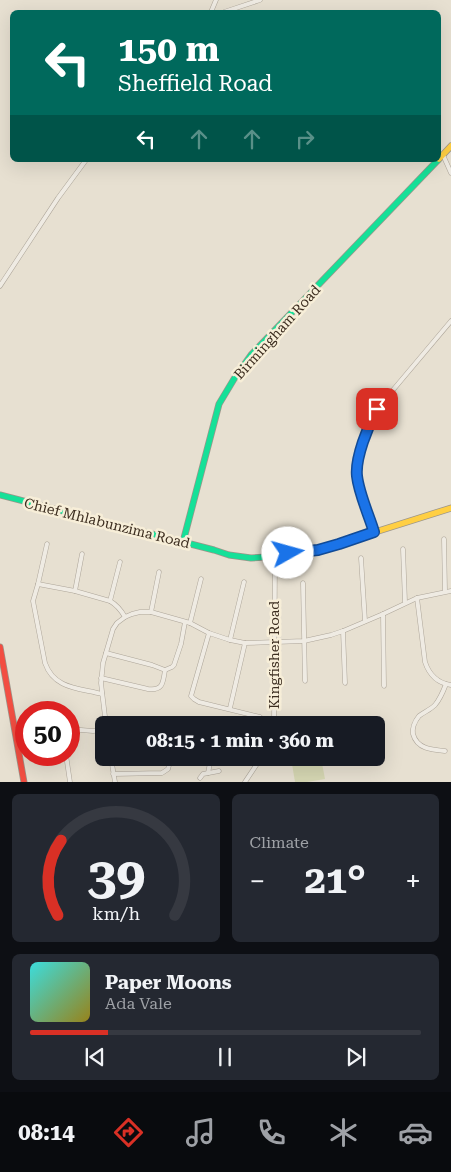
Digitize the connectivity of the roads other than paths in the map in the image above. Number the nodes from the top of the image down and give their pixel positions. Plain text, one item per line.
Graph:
1 (260, 0) edge
2 (230, 10) edge
3 (451, 146) edge
4 (441, 157) edge
5 (441, 159) edge
6 (85, 162) edge
7 (436, 162) edge
8 (451, 172) edge
9 (0, 286) edge
10 (451, 321) edge
11 (0, 496) edge
12 (451, 508) edge
13 (374, 532) junction
14 (444, 539) dead end
15 (183, 542) junction
16 (47, 544) dead end
17 (403, 549) dead end
18 (82, 554) dead end
19 (275, 556) junction
20 (362, 558) dead end
21 (120, 562) dead end
22 (159, 572) dead end
23 (201, 579) dead end
24 (244, 582) dead end
25 (303, 583) dead end
26 (38, 584) junction
27 (75, 591) junction
28 (445, 591) junction
29 (451, 591) edge
30 (417, 598) junction
31 (110, 601) junction
32 (406, 602) junction
33 (151, 612) junction
34 (383, 614) junction
35 (126, 617) junction
36 (365, 620) junction
37 (188, 623) junction
38 (343, 631) junction
39 (208, 633) junction
40 (230, 640) junction
41 (304, 641) junction
42 (274, 642) junction
43 (245, 644) junction
44 (0, 647) edge
45 (106, 653) junction
46 (165, 670) junction
47 (101, 678) junction
48 (305, 681) dead end
49 (345, 683) dead end
50 (446, 684) junction
51 (451, 685) edge
52 (384, 686) dead end
53 (102, 694) junction
54 (230, 708) junction
55 (105, 716) edge
56 (257, 716) edge
57 (274, 716) edge
58 (80, 730) edge
59 (95, 731) edge
60 (445, 752) dead end
61 (68, 766) edge
62 (112, 766) edge
63 (169, 766) edge
64 (209, 766) edge
65 (256, 766) edge
66 (219, 771) dead end
67 (208, 773) junction
68 (113, 774) junction
69 (200, 778) dead end
70 (24, 782) edge
71 (70, 782) edge
72 (115, 782) edge
73 (245, 782) edge

1 - 2 street
3 - 4 street, Birmingham Road
5 - 8 street
6 - 9 street
7 - 15 street, Birmingham Road
10 - 13 street
11 - 15 street, Chief Mhlabunzima Road
12 - 13 street, Chief Mhlabunzima Road
13 - 19 street, Chief Mhlabunzima Road
14 - 28 street
15 - 19 street, Chief Mhlabunzima Road
16 - 26 street
17 - 32 street
18 - 27 street
19 - 42 street, Kingfisher Road
20 - 36 street
21 - 31 street
22 - 33 street
23 - 37 street
24 - 40 street
25 - 41 street
26 - 27 street
26 - 53 street
27 - 31 street
28 - 29 street
28 - 30 street
30 - 32 street
30 - 50 street
31 - 35 street
32 - 34 street
33 - 35 street
33 - 37 street
34 - 36 street
34 - 52 street
35 - 45 street
36 - 38 street
37 - 39 street
37 - 46 street
38 - 41 street
38 - 49 street
39 - 40 street
39 - 54 street
40 - 43 street
41 - 42 street
41 - 48 street
42 - 43 street
42 - 57 street, Kingfisher Road
43 - 54 street
44 - 70 street
45 - 46 street
45 - 47 street
46 - 47 street
47 - 53 street
50 - 51 street
50 - 60 street
53 - 55 street
54 - 56 street
58 - 59 street
61 - 71 street
62 - 68 street
63 - 68 street
64 - 67 street
65 - 73 street
66 - 67 street
67 - 69 street
68 - 72 street

